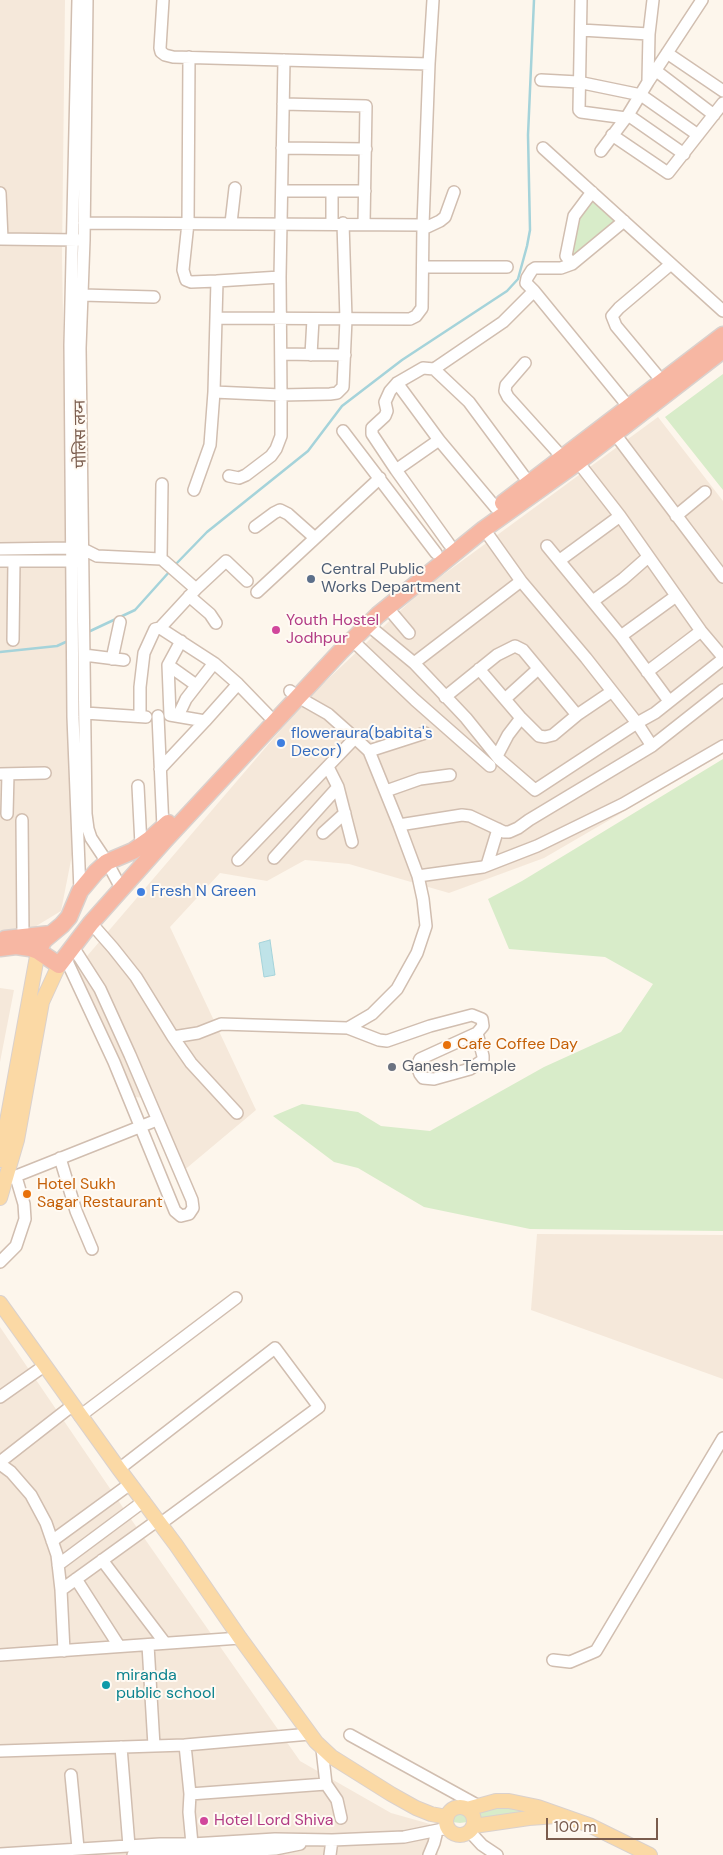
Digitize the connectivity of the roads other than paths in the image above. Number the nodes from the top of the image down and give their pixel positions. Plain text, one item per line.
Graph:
1 (78, 0) edge
2 (87, 0) edge
3 (163, 0) edge
4 (433, 0) edge
5 (581, 0) edge
6 (653, 0) edge
7 (702, 0) edge
8 (581, 30) junction
9 (649, 34) junction
10 (667, 53) junction
11 (189, 57) junction
12 (284, 60) junction
13 (429, 64) junction
14 (655, 70) junction
15 (541, 80) dead end
16 (578, 82) junction
17 (648, 82) junction
18 (723, 91) edge
19 (641, 95) junction
20 (723, 103) edge
21 (283, 104) junction
22 (714, 115) junction
23 (627, 117) junction
24 (612, 135) junction
25 (698, 135) junction
26 (282, 148) junction
27 (543, 148) dead end
28 (366, 149) junction
29 (601, 151) dead end
30 (684, 154) junction
31 (235, 188) dead end
32 (282, 191) junction
33 (332, 191) junction
34 (365, 191) junction
35 (454, 192) dead end
36 (592, 192) junction
37 (0, 193) edge
38 (624, 221) junction
39 (84, 223) junction
40 (188, 223) junction
41 (231, 223) junction
42 (282, 224) junction
43 (338, 224) junction
44 (364, 224) junction
45 (423, 227) junction
46 (1, 239) edge
47 (72, 240) junction
48 (84, 240) junction
49 (572, 264) junction
50 (671, 264) junction
51 (423, 267) junction
52 (507, 267) dead end
53 (280, 277) junction
54 (217, 281) junction
55 (534, 291) junction
56 (82, 295) junction
57 (154, 297) dead end
58 (723, 311) edge
59 (216, 318) junction
60 (280, 319) junction
61 (312, 319) junction
62 (346, 319) junction
63 (723, 335) edge
64 (723, 350) edge
65 (281, 354) junction
66 (311, 355) junction
67 (345, 355) junction
68 (525, 364) dead end
69 (434, 369) junction
70 (662, 380) junction
71 (397, 382) junction
72 (214, 392) junction
73 (281, 395) junction
74 (628, 406) junction
75 (343, 431) dead end
76 (614, 434) junction
77 (439, 440) junction
78 (562, 457) junction
79 (578, 462) junction
80 (396, 470) junction
81 (229, 476) dead end
82 (380, 478) junction
83 (529, 483) junction
84 (162, 484) dead end
85 (194, 490) dead end
86 (705, 492) dead end
87 (496, 508) junction
88 (620, 516) junction
89 (676, 516) junction
90 (255, 527) dead end
91 (484, 530) junction
92 (315, 538) junction
93 (547, 546) dead end
94 (443, 548) junction
95 (0, 549) edge
96 (77, 555) junction
97 (648, 557) junction
98 (162, 560) junction
99 (560, 560) junction
100 (0, 561) edge
101 (14, 561) junction
102 (723, 577) edge
103 (247, 581) dead end
104 (521, 581) junction
105 (258, 592) dead end
106 (192, 593) junction
107 (676, 596) junction
108 (593, 601) junction
109 (387, 607) junction
110 (120, 622) dead end
111 (216, 623) dead end
112 (368, 625) junction
113 (160, 628) junction
114 (701, 631) junction
115 (409, 633) dead end
116 (622, 636) junction
117 (13, 640) dead end
118 (352, 640) junction
119 (182, 641) junction
120 (80, 654) junction
121 (723, 658) edge
122 (214, 663) junction
123 (414, 663) junction
124 (168, 666) junction
125 (480, 668) junction
126 (538, 669) junction
127 (647, 672) junction
128 (238, 684) junction
129 (196, 685) junction
130 (723, 690) edge
131 (612, 692) junction
132 (294, 694) junction
133 (446, 697) junction
134 (505, 699) junction
135 (669, 701) junction
136 (85, 713) junction
137 (577, 714) junction
138 (174, 715) junction
139 (268, 715) junction
140 (140, 716) junction
141 (158, 716) junction
142 (522, 718) junction
143 (205, 721) junction
144 (637, 723) junction
145 (425, 733) dead end
146 (355, 738) junction
147 (652, 746) junction
148 (723, 746) edge
149 (369, 750) junction
150 (497, 756) junction
151 (490, 766) dead end
152 (328, 767) junction
153 (160, 769) junction
154 (4, 774) edge
155 (45, 774) dead end
156 (450, 774) dead end
157 (138, 786) dead end
158 (338, 787) junction
159 (535, 790) junction
160 (386, 791) junction
161 (547, 809) junction
162 (345, 813) junction
163 (8, 814) dead end
164 (22, 820) dead end
165 (399, 825) junction
166 (163, 828) junction
167 (498, 829) junction
168 (323, 833) dead end
169 (352, 842) dead end
170 (141, 845) junction
171 (274, 858) dead end
172 (238, 860) dead end
173 (107, 862) junction
174 (487, 865) junction
175 (418, 876) junction
176 (120, 888) junction
177 (80, 892) junction
178 (91, 923) junction
179 (51, 934) junction
180 (23, 936) junction
181 (0, 939) edge
182 (0, 948) edge
183 (38, 951) junction
184 (66, 956) junction
185 (348, 1028) junction
186 (477, 1033) junction
187 (173, 1037) junction
188 (236, 1113) dead end
189 (157, 1120) junction
190 (139, 1127) junction
191 (60, 1158) junction
192 (0, 1160) edge
193 (11, 1179) junction
194 (0, 1198) edge
195 (92, 1249) dead end
196 (0, 1262) edge
197 (236, 1298) dead end
198 (0, 1303) edge
199 (5, 1315) edge
200 (44, 1366) junction
201 (2, 1392) edge
202 (77, 1410) junction
203 (723, 1438) edge
204 (0, 1463) edge
205 (119, 1469) junction
206 (130, 1484) junction
207 (144, 1501) junction
208 (159, 1522) junction
209 (52, 1541) junction
210 (102, 1560) junction
211 (58, 1565) junction
212 (76, 1579) junction
213 (61, 1590) junction
214 (240, 1638) junction
215 (165, 1643) junction
216 (148, 1645) junction
217 (119, 1646) junction
218 (64, 1651) junction
219 (0, 1655) edge
220 (553, 1660) dead end
221 (310, 1734) junction
222 (350, 1735) dead end
223 (185, 1745) junction
224 (154, 1746) junction
225 (121, 1747) junction
226 (322, 1749) junction
227 (0, 1752) edge
228 (70, 1775) dead end
229 (326, 1784) junction
230 (190, 1794) junction
231 (472, 1807) junction
232 (563, 1816) junction
233 (341, 1818) dead end
234 (444, 1825) junction
235 (472, 1829) junction
236 (332, 1840) junction
237 (311, 1841) junction
238 (78, 1848) junction
239 (131, 1850) edge
240 (193, 1851) edge
241 (0, 1852) edge
242 (231, 1853) edge
243 (160, 1854) edge
244 (330, 1855) edge
245 (429, 1855) edge
246 (497, 1855) edge
247 (650, 1855) edge

1 - 47 street
2 - 39 street, पोलिस लय्न
3 - 11 street
4 - 13 street
5 - 8 street
6 - 9 street
7 - 10 street
8 - 9 street
8 - 16 street
9 - 17 street
10 - 14 street
10 - 18 street
11 - 12 street
11 - 40 street
12 - 13 street
12 - 21 street
13 - 45 street
14 - 17 street
14 - 22 street
15 - 16 street
16 - 19 street
16 - 23 street
17 - 19 street
19 - 23 street
19 - 25 street
20 - 22 street
21 - 26 street
21 - 28 street
22 - 25 street
23 - 24 street
23 - 30 street
24 - 29 street
24 - 30 street
25 - 30 street
26 - 28 street
26 - 32 street
27 - 36 street
28 - 34 street
31 - 41 street
32 - 33 street
32 - 42 street
33 - 34 street
33 - 43 street
34 - 44 street
35 - 45 street
36 - 38 street
36 - 49 street
37 - 46 street
38 - 49 street
38 - 50 street
39 - 40 street
39 - 48 street, पोलिस लय्न
40 - 41 street
40 - 54 street
41 - 42 street
42 - 43 street
42 - 53 street
43 - 44 street
43 - 62 street
44 - 45 street
45 - 51 street
46 - 47 street
47 - 48 street
47 - 96 street
48 - 56 street, पोलिस लय्न
49 - 55 street
50 - 58 street
50 - 70 street
51 - 52 street
51 - 62 street
53 - 54 street
53 - 60 street
54 - 59 street
55 - 69 street
55 - 74 street
56 - 57 street
56 - 96 street, पोलिस लय्न
59 - 60 street
59 - 72 street
60 - 61 street
60 - 65 street
61 - 62 street
61 - 66 street
62 - 67 street
63 - 70 highway
64 - 76 highway
65 - 66 street
65 - 73 street
66 - 67 street
67 - 73 street
68 - 78 street
69 - 71 street
69 - 83 street
70 - 74 highway
71 - 77 street
71 - 80 street
72 - 73 street
72 - 85 street
73 - 81 street
74 - 78 highway
75 - 82 street
76 - 79 highway
76 - 89 street
77 - 80 street
77 - 87 street
78 - 83 highway
79 - 88 street
79 - 91 highway
80 - 94 street
82 - 92 street
82 - 94 street
83 - 87 highway
84 - 98 street
86 - 89 street
87 - 94 highway
88 - 97 street
88 - 99 street
89 - 102 street
90 - 92 street
91 - 104 street
91 - 109 highway
92 - 105 street
93 - 99 street
94 - 132 highway
95 - 96 street
96 - 98 street
96 - 101 street
96 - 120 street, पोलिस लय्न
96 - 120 street
97 - 107 street
97 - 108 street
98 - 106 street
99 - 108 street
100 - 101 street
101 - 117 street
103 - 106 street
104 - 123 street
104 - 131 street
106 - 111 street
106 - 113 street
107 - 114 street
107 - 116 street
108 - 116 street
109 - 112 highway
109 - 115 street
110 - 120 street
112 - 118 highway
112 - 123 street
113 - 119 street
113 - 140 street
114 - 121 street
114 - 127 street
116 - 127 street
118 - 132 highway
118 - 151 street
119 - 122 street
119 - 124 street
120 - 136 street, पोलिस लय्न
120 - 177 street
121 - 135 street
122 - 128 street
122 - 129 street
123 - 133 street
124 - 129 street
124 - 138 street
125 - 126 street
125 - 133 street
125 - 134 street
126 - 134 street
126 - 137 street
127 - 135 street
128 - 139 street
128 - 143 street
129 - 138 street
130 - 147 street
131 - 137 street
131 - 144 street
132 - 139 highway
132 - 146 street
132 - 176 highway
133 - 150 street
134 - 142 street
135 - 144 street
136 - 140 street
136 - 173 street, पोलिस लय्न
137 - 142 street
138 - 141 street
138 - 143 street
139 - 166 highway
140 - 141 street
141 - 153 street
142 - 150 street
143 - 153 street
144 - 147 street
144 - 159 street
145 - 149 street
146 - 149 street
146 - 152 street
147 - 161 street
148 - 174 street
149 - 160 street
150 - 159 street
152 - 158 street
152 - 172 street
153 - 166 street
154 - 155 street
154 - 163 street
156 - 160 street
157 - 170 street
158 - 162 street
158 - 171 street
159 - 161 street
160 - 165 street
161 - 167 street
162 - 168 street
162 - 169 street
164 - 180 street
165 - 167 street
165 - 175 street
166 - 170 highway
167 - 174 street
170 - 173 highway
173 - 176 street, पोलिस लय्न
173 - 177 highway
174 - 175 street
175 - 185 street
176 - 178 highway
177 - 179 highway
178 - 184 highway
178 - 187 street
179 - 180 highway
179 - 183 highway
180 - 181 highway
182 - 183 highway
183 - 184 highway
183 - 192 main road
184 - 189 street
184 - 190 street
184 - 193 main road
185 - 186 street
185 - 187 street
186 - 186 street
187 - 188 street
189 - 190 street
189 - 190 street
190 - 191 street
191 - 193 street
191 - 195 street
193 - 194 main road
193 - 196 street
197 - 202 street
198 - 199 main road
199 - 200 main road
200 - 201 street
200 - 202 main road
202 - 204 street
202 - 205 main road
203 - 220 street
204 - 209 street
205 - 206 main road
205 - 208 street
206 - 207 main road
206 - 209 street
207 - 208 main road
207 - 211 street
208 - 210 street
208 - 214 main road
209 - 211 street
210 - 212 street
210 - 215 street
211 - 213 street
212 - 213 street
212 - 217 street
213 - 218 street
214 - 215 street
214 - 221 main road
215 - 216 street
216 - 217 street
216 - 224 street
217 - 218 street
218 - 219 street
221 - 223 street
221 - 226 main road
222 - 231 street
223 - 224 street
223 - 230 street
224 - 225 street
225 - 227 street
225 - 239 street
226 - 229 street
226 - 234 main road
228 - 238 street
229 - 230 street
229 - 233 street
230 - 240 street
231 - 232 main road
231 - 234 main road
231 - 235 main road
232 - 235 main road
232 - 247 main road
234 - 235 main road
234 - 236 street
234 - 245 street
235 - 246 street
236 - 237 street
236 - 244 street
237 - 240 street
237 - 242 street
238 - 239 street
238 - 241 street
239 - 240 street
239 - 243 street
240 - 242 street
240 - 243 street

